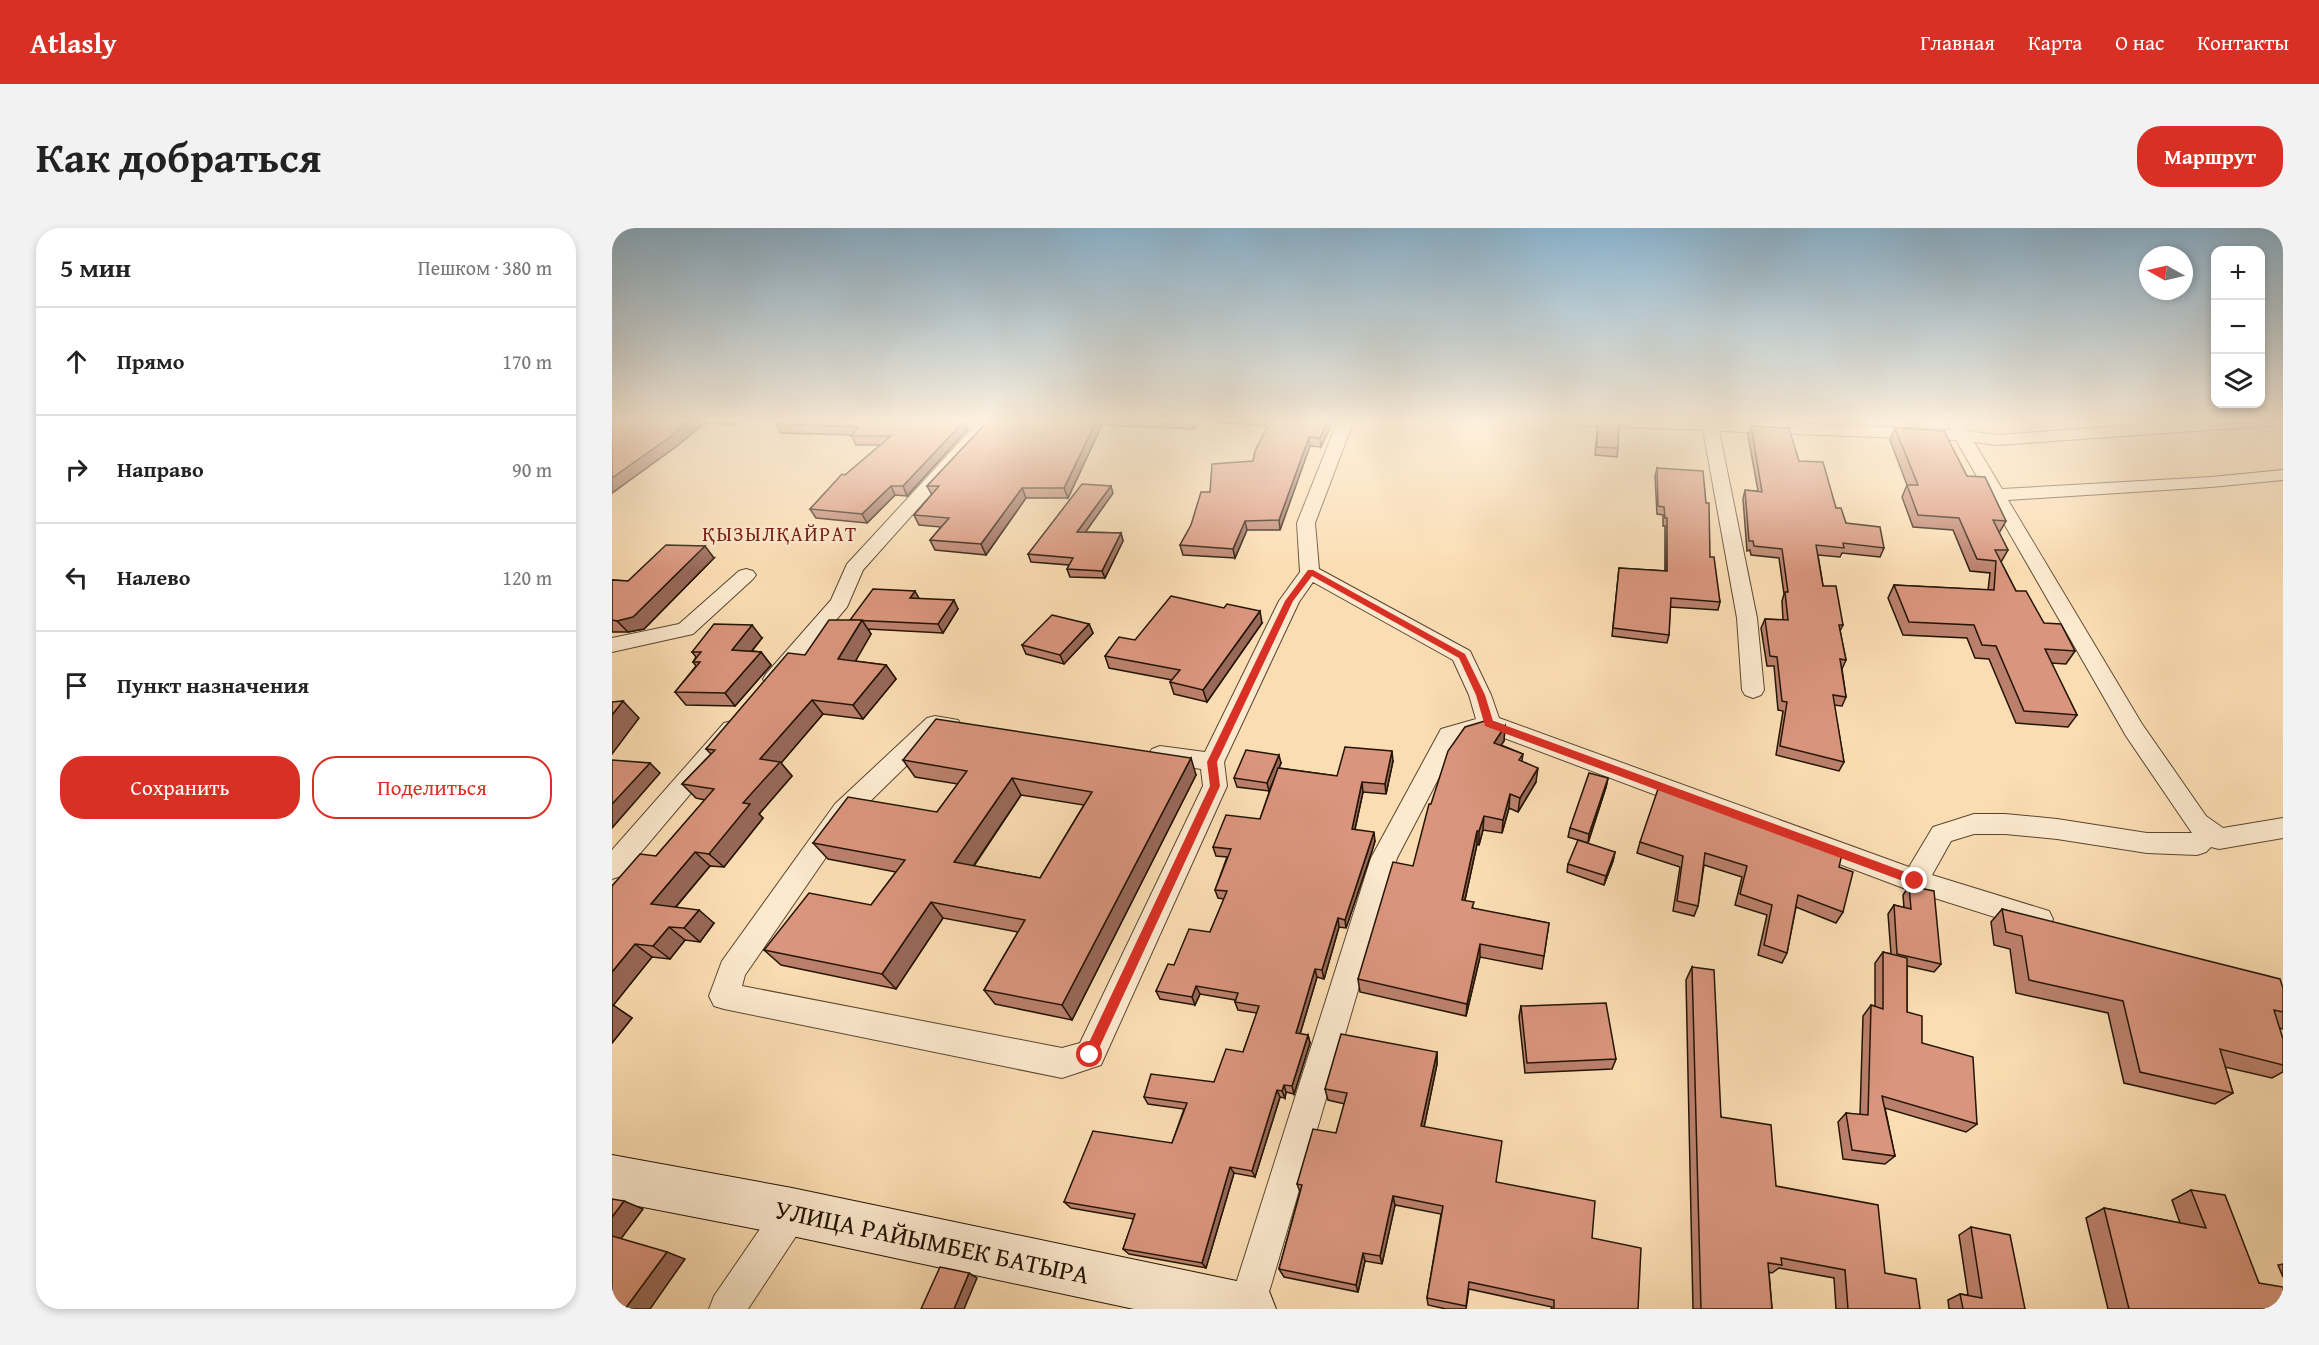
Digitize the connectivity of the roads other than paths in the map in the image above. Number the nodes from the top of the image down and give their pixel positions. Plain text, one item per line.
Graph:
1 (943, 470) edge
2 (1326, 470) edge
3 (1719, 470) edge
4 (1983, 470) edge
5 (2283, 475) edge
6 (1997, 495) junction
7 (1310, 572) junction
8 (746, 575) dead end
9 (612, 645) edge
10 (1753, 690) dead end
11 (764, 691) edge
12 (741, 717) edge
13 (1489, 723) junction
14 (970, 728) edge
15 (1131, 751) edge
16 (1212, 762) junction
17 (2283, 828) edge
18 (2209, 832) junction
19 (612, 868) edge
20 (1915, 881) junction
21 (2062, 925) edge
22 (612, 1178) edge
23 (792, 1212) junction
24 (727, 1309) edge
25 (1248, 1309) edge

1 - 11 street
2 - 7 street
3 - 10 street
4 - 6 street
5 - 6 street
6 - 18 street
7 - 13 street
7 - 16 street
8 - 9 street
12 - 19 street
13 - 20 street
13 - 25 street
14 - 16 street
15 - 16 street
17 - 18 street
18 - 20 street
20 - 21 street
22 - 23 street, УЛИЦА РАЙЫМБЕК БАТЫРА
23 - 24 street
23 - 25 street, УЛИЦА РАЙЫМБЕК БАТЫРА

